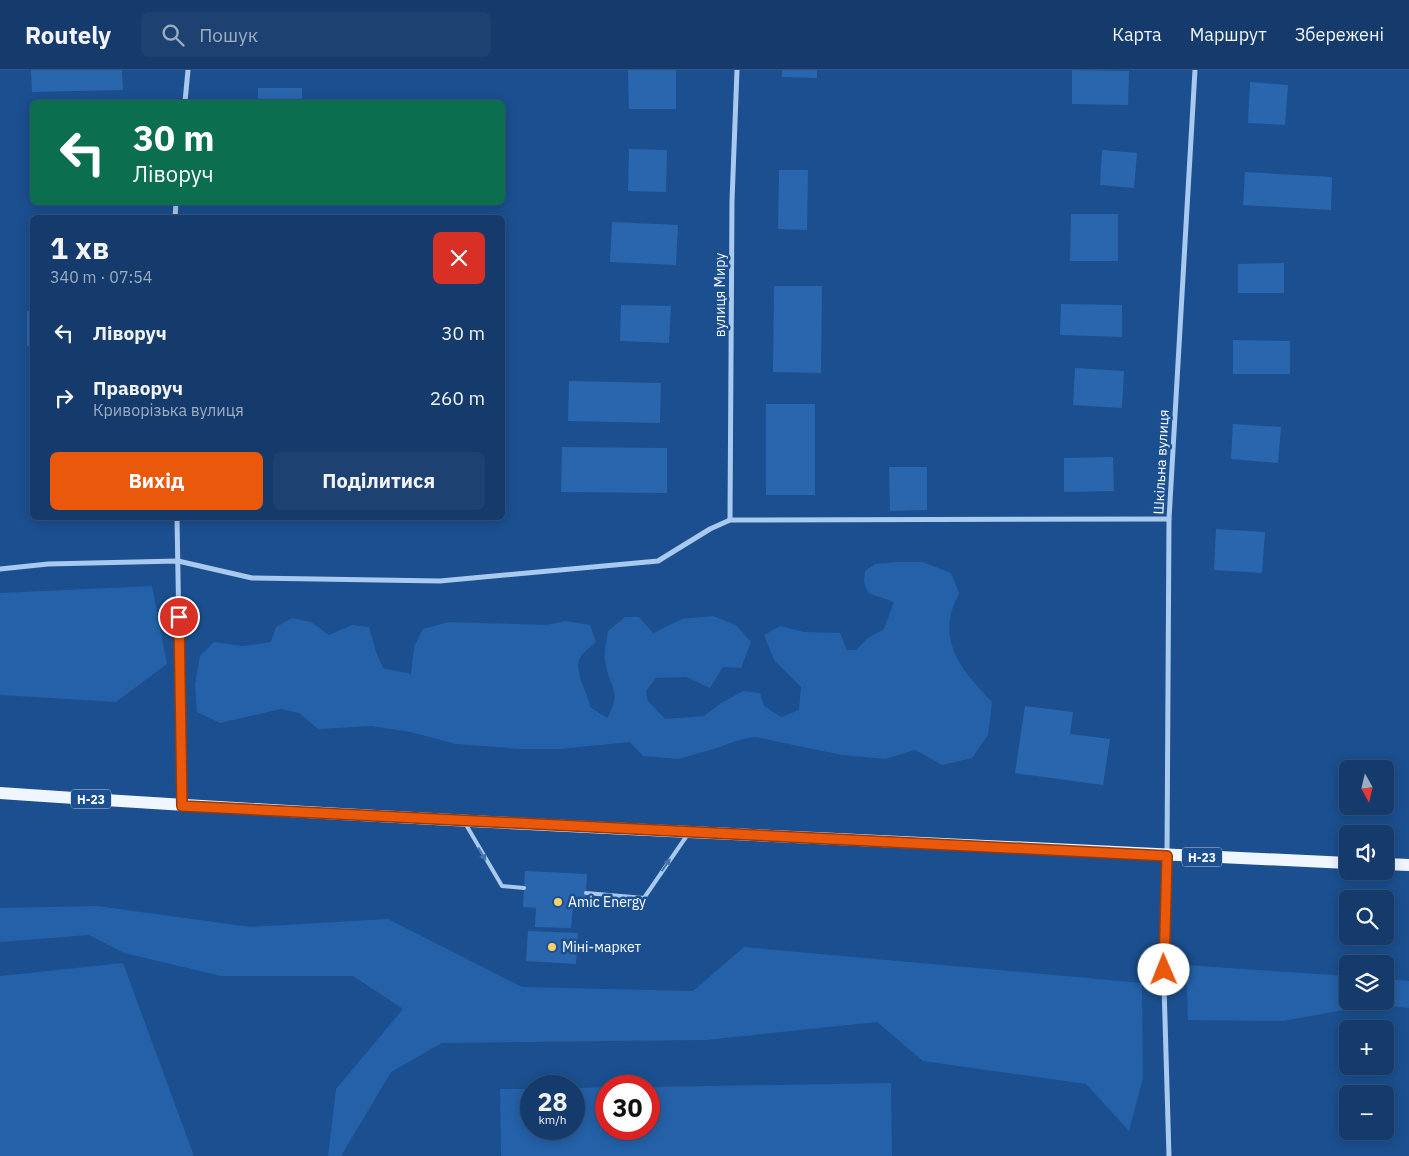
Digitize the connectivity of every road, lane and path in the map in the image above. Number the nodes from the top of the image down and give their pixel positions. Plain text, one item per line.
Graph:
1 (188, 70) edge
2 (737, 70) edge
3 (1195, 70) edge
4 (185, 100) edge
5 (1169, 519) junction
6 (177, 520) edge
7 (730, 520) junction
8 (178, 561) junction
9 (0, 568) edge
10 (0, 793) edge
11 (182, 806) junction
12 (464, 821) junction
13 (689, 832) junction
14 (1167, 856) junction
15 (1339, 862) edge
16 (1394, 864) edge
17 (1409, 865) edge
18 (524, 888) dead end
19 (586, 893) dead end
20 (1169, 1156) edge

1 - 4 street
2 - 7 street, вулиця Миру
3 - 5 street, Шкільна вулиця
5 - 7 street
5 - 14 street, Шкільна вулиця
6 - 8 street
7 - 8 street
8 - 9 street
8 - 11 street
10 - 11 main road, Н-23
11 - 12 main road, Н-23
12 - 13 main road, Н-23
12 -> 18 lane
13 - 14 main road, Н-23
19 -> 13 lane
14 - 15 main road, Н-23
14 - 20 street, Шкільна вулиця
16 - 17 main road

